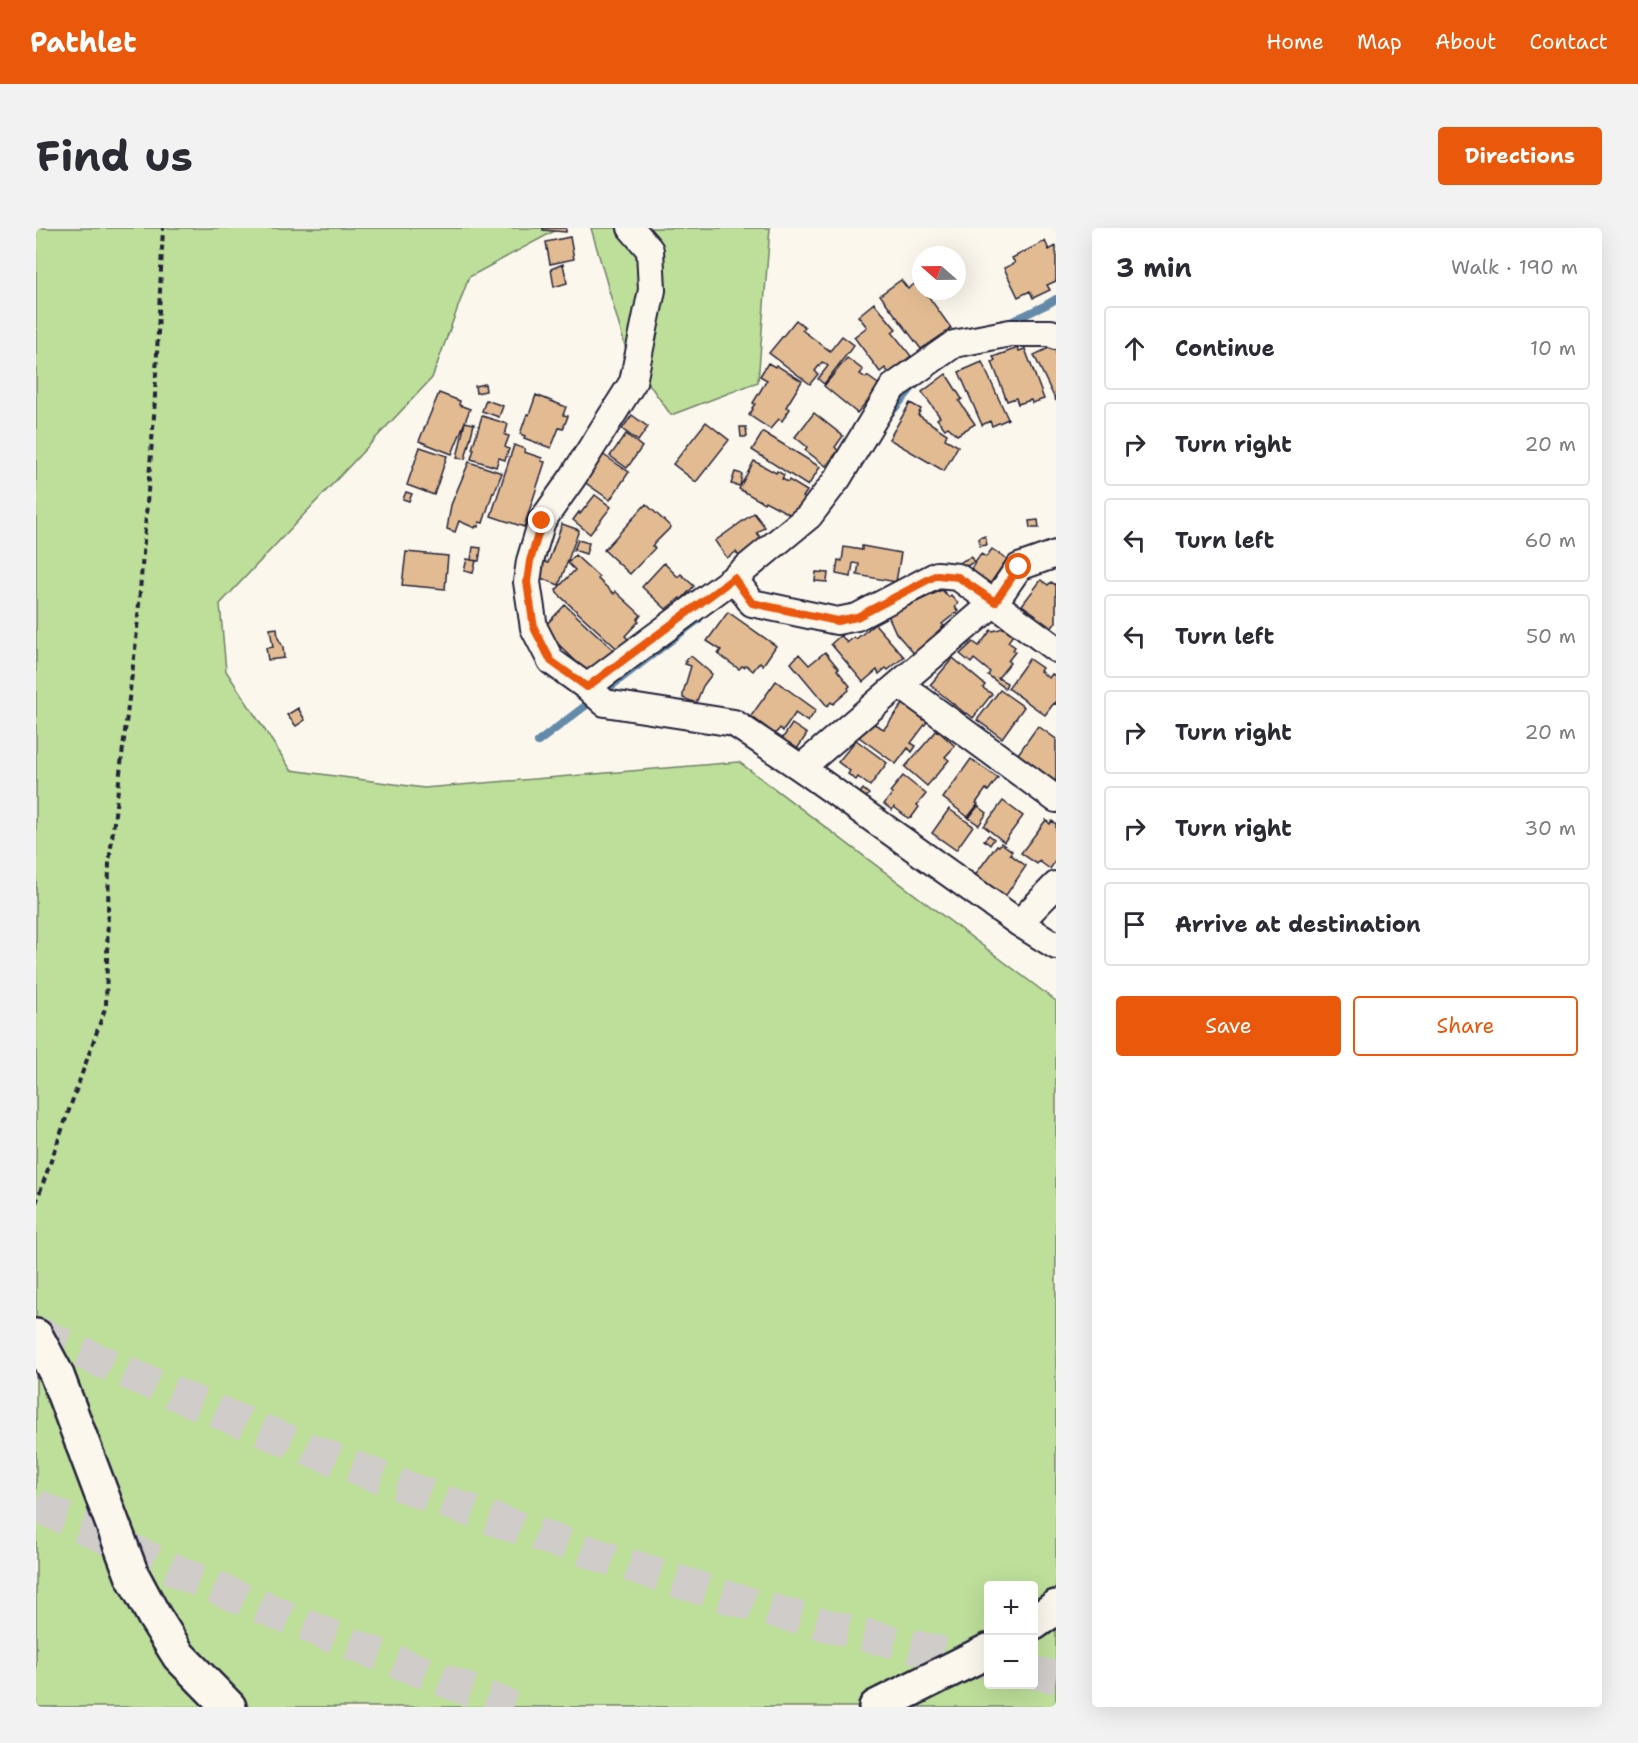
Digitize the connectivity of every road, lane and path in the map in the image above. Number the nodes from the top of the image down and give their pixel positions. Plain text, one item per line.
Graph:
1 (163, 228) edge
2 (631, 228) edge
3 (1056, 336) edge
4 (1056, 554) edge
5 (734, 578) junction
6 (995, 602) junction
7 (1056, 649) edge
8 (899, 684) junction
9 (587, 687) junction
10 (801, 768) junction
11 (1056, 799) edge
12 (1056, 885) edge
13 (1019, 923) junction
14 (1056, 946) edge
15 (36, 1203) edge
16 (36, 1336) edge
17 (1056, 1607) edge
18 (1038, 1620) edge
19 (984, 1653) edge
20 (229, 1707) edge
21 (876, 1707) edge

1 - 15 path
2 - 9 street
3 - 5 street
4 - 6 street
5 - 6 street
5 - 9 street
6 - 7 street
6 - 8 street
8 - 10 street
8 - 11 street
9 - 10 street
10 - 13 street
12 - 13 street
13 - 14 street
16 - 20 street
17 - 18 street
19 - 21 street

